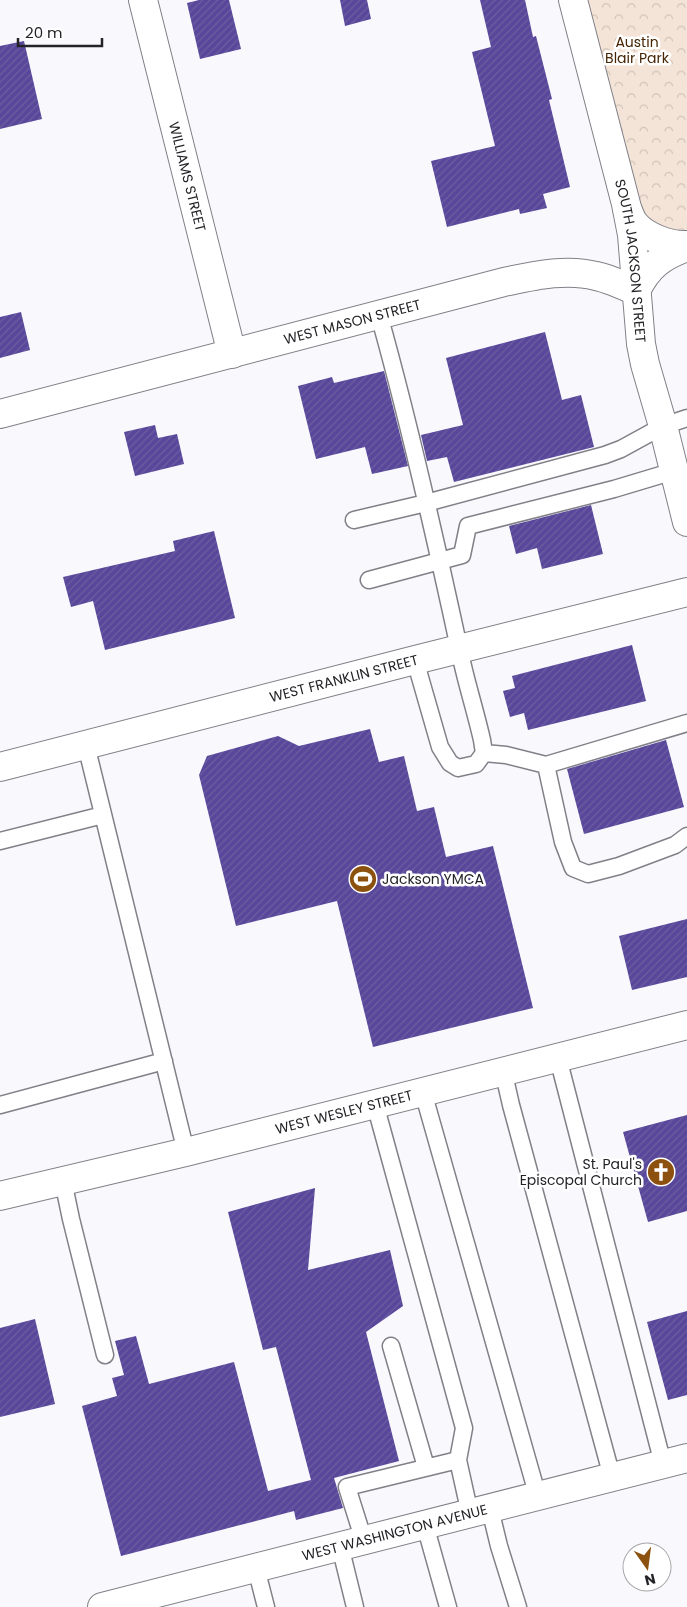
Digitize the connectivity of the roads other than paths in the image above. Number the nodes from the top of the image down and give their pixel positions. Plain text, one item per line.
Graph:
1 (143, 0) edge
2 (574, 0) edge
3 (626, 204) junction
4 (687, 246) edge
5 (636, 291) junction
6 (380, 315) junction
7 (232, 354) junction
8 (0, 414) edge
9 (675, 422) edge
10 (674, 471) junction
11 (426, 503) junction
12 (354, 520) dead end
13 (687, 522) edge
14 (440, 562) junction
15 (369, 580) dead end
16 (687, 592) edge
17 (459, 649) junction
18 (415, 660) junction
19 (687, 723) edge
20 (86, 745) junction
21 (484, 754) junction
22 (546, 765) junction
23 (0, 767) edge
24 (104, 815) junction
25 (687, 836) edge
26 (0, 841) edge
27 (687, 1025) edge
28 (558, 1058) junction
29 (164, 1061) junction
30 (504, 1070) junction
31 (423, 1092) junction
32 (375, 1104) junction
33 (0, 1105) edge
34 (186, 1152) junction
35 (63, 1181) junction
36 (0, 1196) edge
37 (391, 1346) dead end
38 (104, 1355) dead end
39 (458, 1460) junction
40 (675, 1461) edge
41 (426, 1467) junction
42 (612, 1477) junction
43 (538, 1497) junction
44 (480, 1511) junction
45 (425, 1525) junction
46 (352, 1544) junction
47 (256, 1568) junction
48 (161, 1600) edge
49 (102, 1607) edge
50 (266, 1607) edge
51 (355, 1607) edge
52 (448, 1607) edge
53 (518, 1607) edge

1 - 7 street, WILLIAMS STREET
2 - 3 street, SOUTH JACKSON STREET
3 - 4 street
3 - 5 street, SOUTH JACKSON STREET
4 - 5 street
5 - 6 street, WEST MASON STREET
5 - 9 street, SOUTH JACKSON STREET
6 - 7 street, WEST MASON STREET
6 - 11 lane
7 - 8 street, WEST MASON STREET
9 - 10 street, SOUTH JACKSON STREET
9 - 11 lane
10 - 13 street, SOUTH JACKSON STREET
10 - 14 lane
11 - 12 lane
11 - 14 lane
14 - 15 lane
14 - 17 lane
16 - 17 street, WEST FRANKLIN STREET
17 - 18 street, WEST FRANKLIN STREET
17 - 21 lane
18 - 20 street, WEST FRANKLIN STREET
18 - 21 lane
19 - 22 lane
20 - 23 street, WEST FRANKLIN STREET
20 - 24 lane
21 - 22 lane
22 - 25 lane
24 - 26 lane
24 - 29 lane
27 - 28 street, WEST WESLEY STREET
28 - 30 street, WEST WESLEY STREET
28 - 40 lane
29 - 33 lane
29 - 34 lane
30 - 31 street, WEST WESLEY STREET
30 - 42 lane
31 - 32 street, WEST WESLEY STREET
31 - 43 lane
32 - 34 street, WEST WESLEY STREET
32 - 39 lane
34 - 35 street, WEST WESLEY STREET
35 - 36 street, WEST WESLEY STREET
35 - 38 lane
37 - 41 lane
39 - 41 lane
39 - 44 lane
40 - 42 street, WEST WASHINGTON AVENUE
41 - 46 lane
42 - 43 street, WEST WASHINGTON AVENUE
43 - 44 street, WEST WASHINGTON AVENUE
44 - 45 street, WEST WASHINGTON AVENUE
44 - 53 lane
45 - 46 street, WEST WASHINGTON AVENUE
45 - 52 lane
46 - 47 street, WEST WASHINGTON AVENUE
46 - 51 lane
47 - 48 street, WEST WASHINGTON AVENUE
47 - 50 lane
48 - 49 street, WEST WASHINGTON AVENUE

